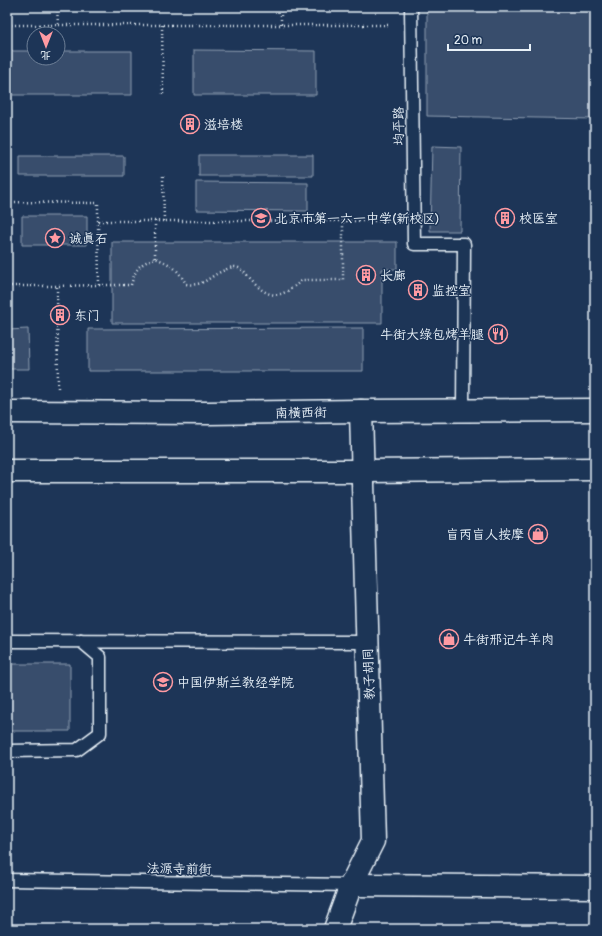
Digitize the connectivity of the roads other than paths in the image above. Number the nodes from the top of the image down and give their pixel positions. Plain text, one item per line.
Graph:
1 (411, 7) edge
2 (463, 410) junction
3 (595, 410) edge
4 (361, 411) junction
5 (7, 412) edge
6 (595, 469) edge
7 (7, 471) edge
8 (362, 471) junction
9 (7, 641) edge
10 (81, 641) junction
11 (367, 642) junction
12 (7, 751) edge
13 (7, 880) edge
14 (351, 885) junction
15 (595, 887) edge
16 (335, 929) edge

1 - 2 lane, 均平路
2 - 3 main road, 南横西街
2 - 4 main road, 南横西街
4 - 5 main road, 南横西街
4 - 8 main road, 教子胡同
6 - 8 main road
7 - 8 main road
8 - 11 main road, 教子胡同
9 - 10 lane
10 - 11 lane
10 - 12 lane
11 - 14 main road, 教子胡同
13 - 14 lane, 法源寺前街
14 - 15 main road
14 - 16 main road, 教子胡同

